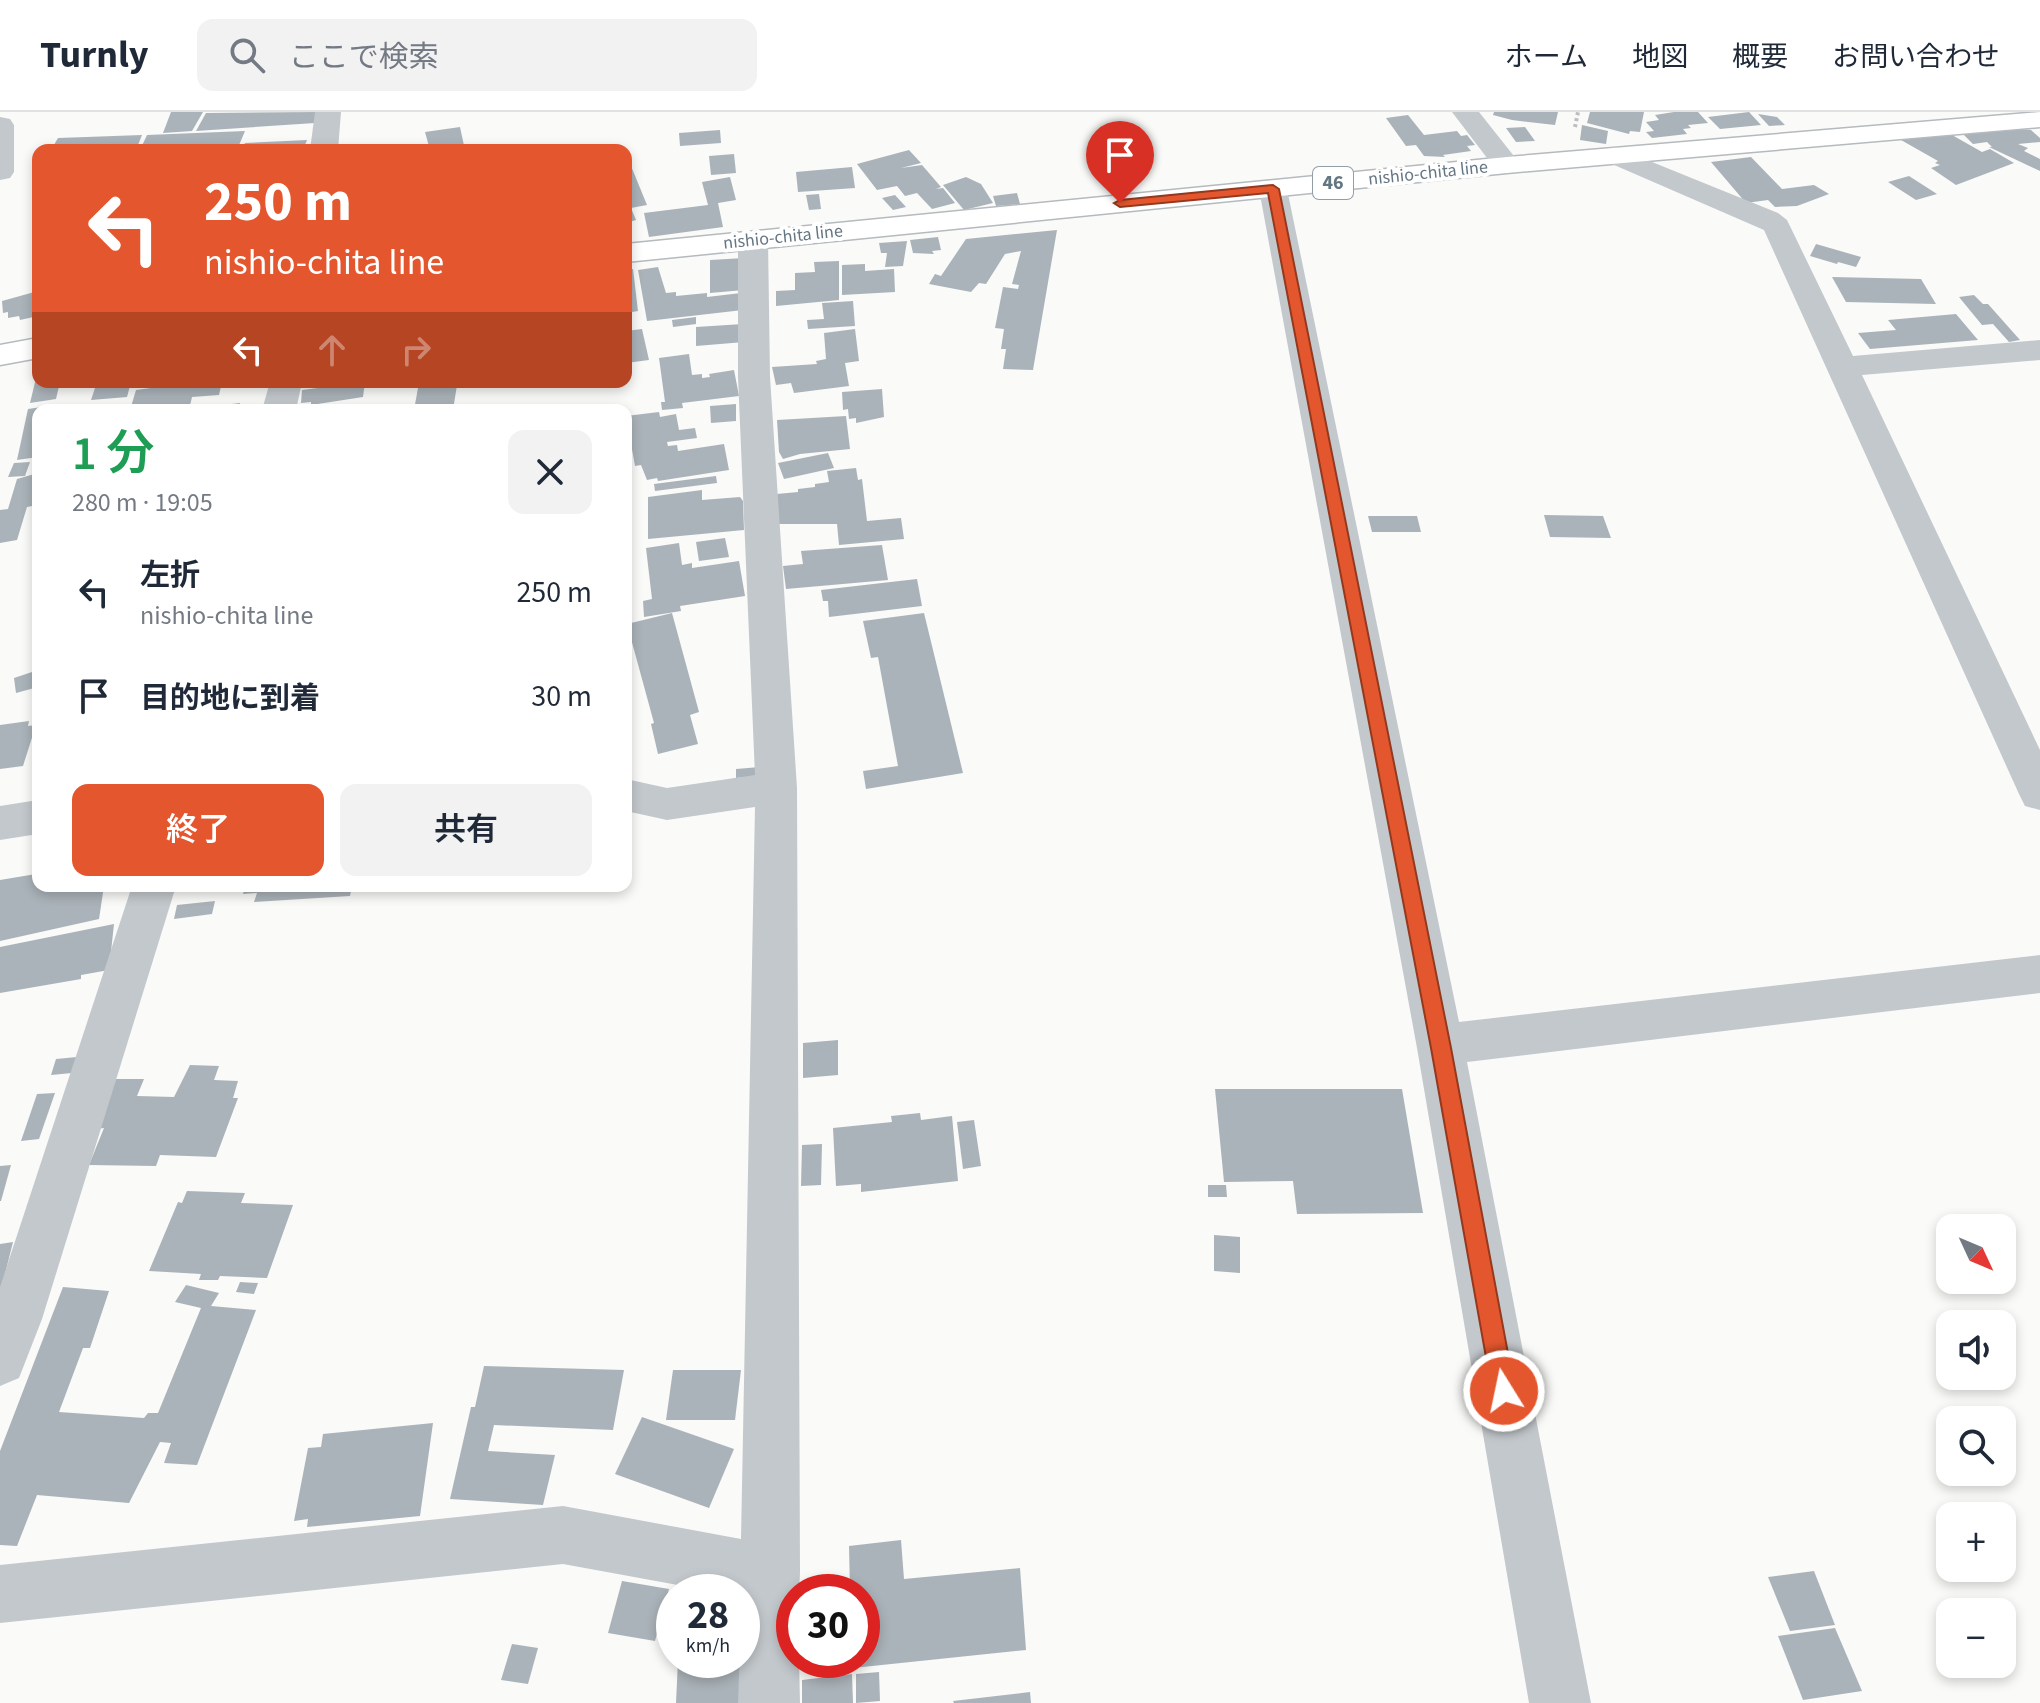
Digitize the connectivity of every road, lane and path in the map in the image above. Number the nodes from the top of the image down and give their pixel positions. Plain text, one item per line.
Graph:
1 (328, 112) edge
2 (1465, 112) edge
3 (2040, 119) edge
4 (0, 125) edge
5 (325, 144) edge
6 (1615, 155) junction
7 (1507, 165) junction
8 (0, 172) edge
9 (1273, 189) junction
10 (753, 239) junction
11 (632, 252) edge
12 (32, 349) edge
13 (2040, 350) edge
14 (0, 355) edge
15 (1842, 367) junction
16 (776, 788) junction
17 (2040, 794) edge
18 (632, 796) edge
19 (32, 818) edge
20 (0, 823) edge
21 (152, 892) edge
22 (2040, 974) edge
23 (1441, 1048) junction
24 (0, 1359) edge
25 (771, 1573) junction
26 (0, 1594) edge
27 (769, 1703) edge
28 (1560, 1703) edge

1 - 5 street
2 - 7 street
3 - 6 main road, nishio-chita line / 46
4 - 8 street
6 - 7 main road, nishio-chita line / 46
6 - 15 street
7 - 9 main road, nishio-chita line / 46
9 - 10 main road, nishio-chita line / 46
9 - 23 street
10 - 11 main road, nishio-chita line / 46
10 - 16 street
12 - 14 main road
13 - 15 street
15 - 17 street
16 - 18 street
16 - 25 street
19 - 20 street
21 - 24 street
22 - 23 street
23 - 28 street
25 - 26 street
25 - 27 street

